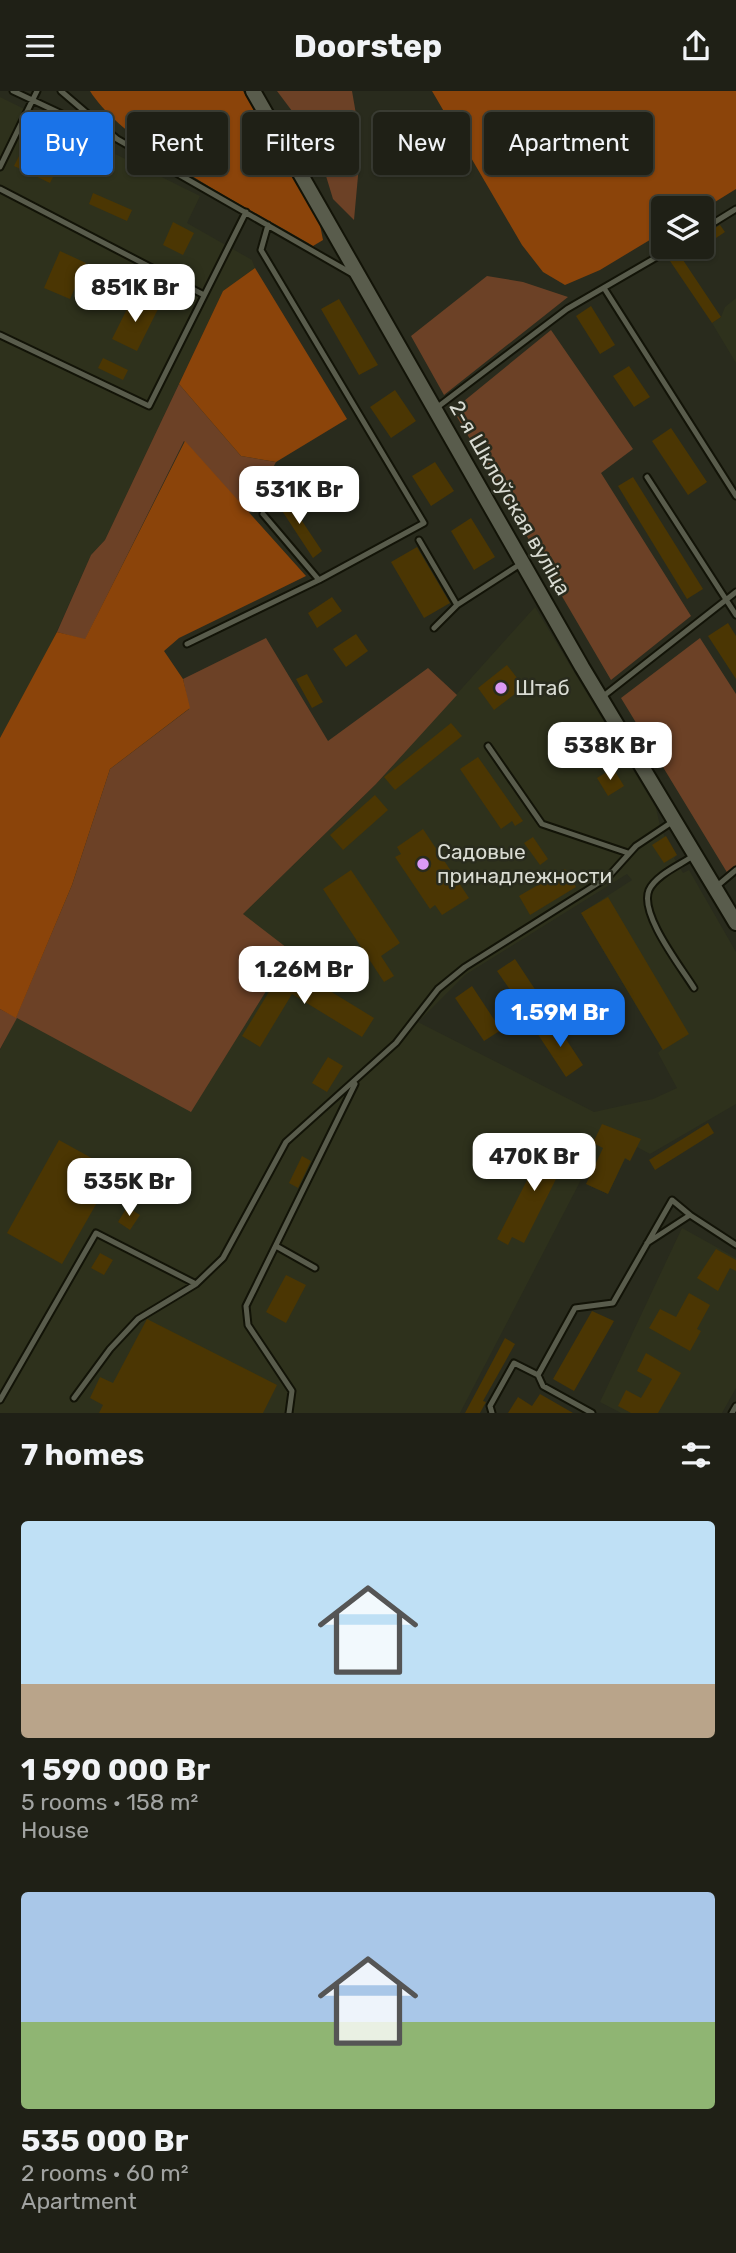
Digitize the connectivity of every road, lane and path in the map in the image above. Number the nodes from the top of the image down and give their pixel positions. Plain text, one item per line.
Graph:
1 (13, 91) edge
2 (37, 91) edge
3 (61, 91) edge
4 (253, 91) edge
5 (33, 100) junction
6 (117, 139) junction
7 (0, 167) edge
8 (0, 188) edge
9 (736, 209) edge
10 (246, 212) junction
11 (714, 223) edge
12 (268, 225) junction
13 (654, 259) edge
14 (357, 277) junction
15 (604, 289) junction
16 (204, 295) junction
17 (0, 335) edge
18 (435, 409) junction
19 (647, 477) dead end
20 (736, 496) edge
21 (263, 514) dead end
22 (419, 540) dead end
23 (522, 563) junction
24 (319, 580) junction
25 (736, 592) edge
26 (726, 599) junction
27 (457, 604) junction
28 (736, 615) edge
29 (434, 628) dead end
30 (187, 644) dead end
31 (601, 698) junction
32 (488, 746) dead end
33 (675, 821) junction
34 (628, 853) junction
35 (695, 855) junction
36 (736, 870) edge
37 (715, 888) junction
38 (736, 923) edge
39 (694, 988) dead end
40 (357, 1080) junction
41 (690, 1215) junction
42 (647, 1243) junction
43 (736, 1245) edge
44 (276, 1246) junction
45 (315, 1268) dead end
46 (196, 1284) junction
47 (538, 1375) junction
48 (74, 1398) dead end
49 (0, 1400) edge
50 (736, 1406) edge
51 (289, 1413) edge
52 (492, 1413) edge
53 (592, 1413) edge
54 (732, 1413) edge

1 - 5 lane
2 - 5 lane
3 - 6 lane
4 - 14 street, 2-я Шклоўская вуліца
5 - 6 lane
5 - 7 lane
6 - 10 lane
8 - 16 lane
9 - 11 lane
10 - 12 lane
10 - 16 lane
12 - 14 lane
12 - 24 lane
13 - 15 lane
14 - 18 street, 2-я Шклоўская вуліца
15 - 18 lane
15 - 20 lane
16 - 17 lane
18 - 23 street, 2-я Шклоўская вуліца
19 - 26 lane
21 - 24 lane
22 - 27 lane
23 - 27 lane
23 - 31 street, 2-я Шклоўская вуліца
24 - 30 lane
25 - 26 lane
26 - 28 lane
26 - 31 lane
27 - 29 lane
31 - 33 street, 2-я Шклоўская вуліца
32 - 34 lane
33 - 34 lane
33 - 35 street, 2-я Шклоўская вуліца
34 - 40 lane
35 - 37 street, 2-я Шклоўская вуліца
35 - 39 lane
36 - 37 lane
37 - 38 street, 2-я Шклоўская вуліца
40 - 44 lane
40 - 46 lane
41 - 42 lane
41 - 42 lane
41 - 43 lane
42 - 47 lane
44 - 45 lane
44 - 51 lane
46 - 48 lane
46 - 49 lane
47 - 52 lane
47 - 53 lane
50 - 54 lane

